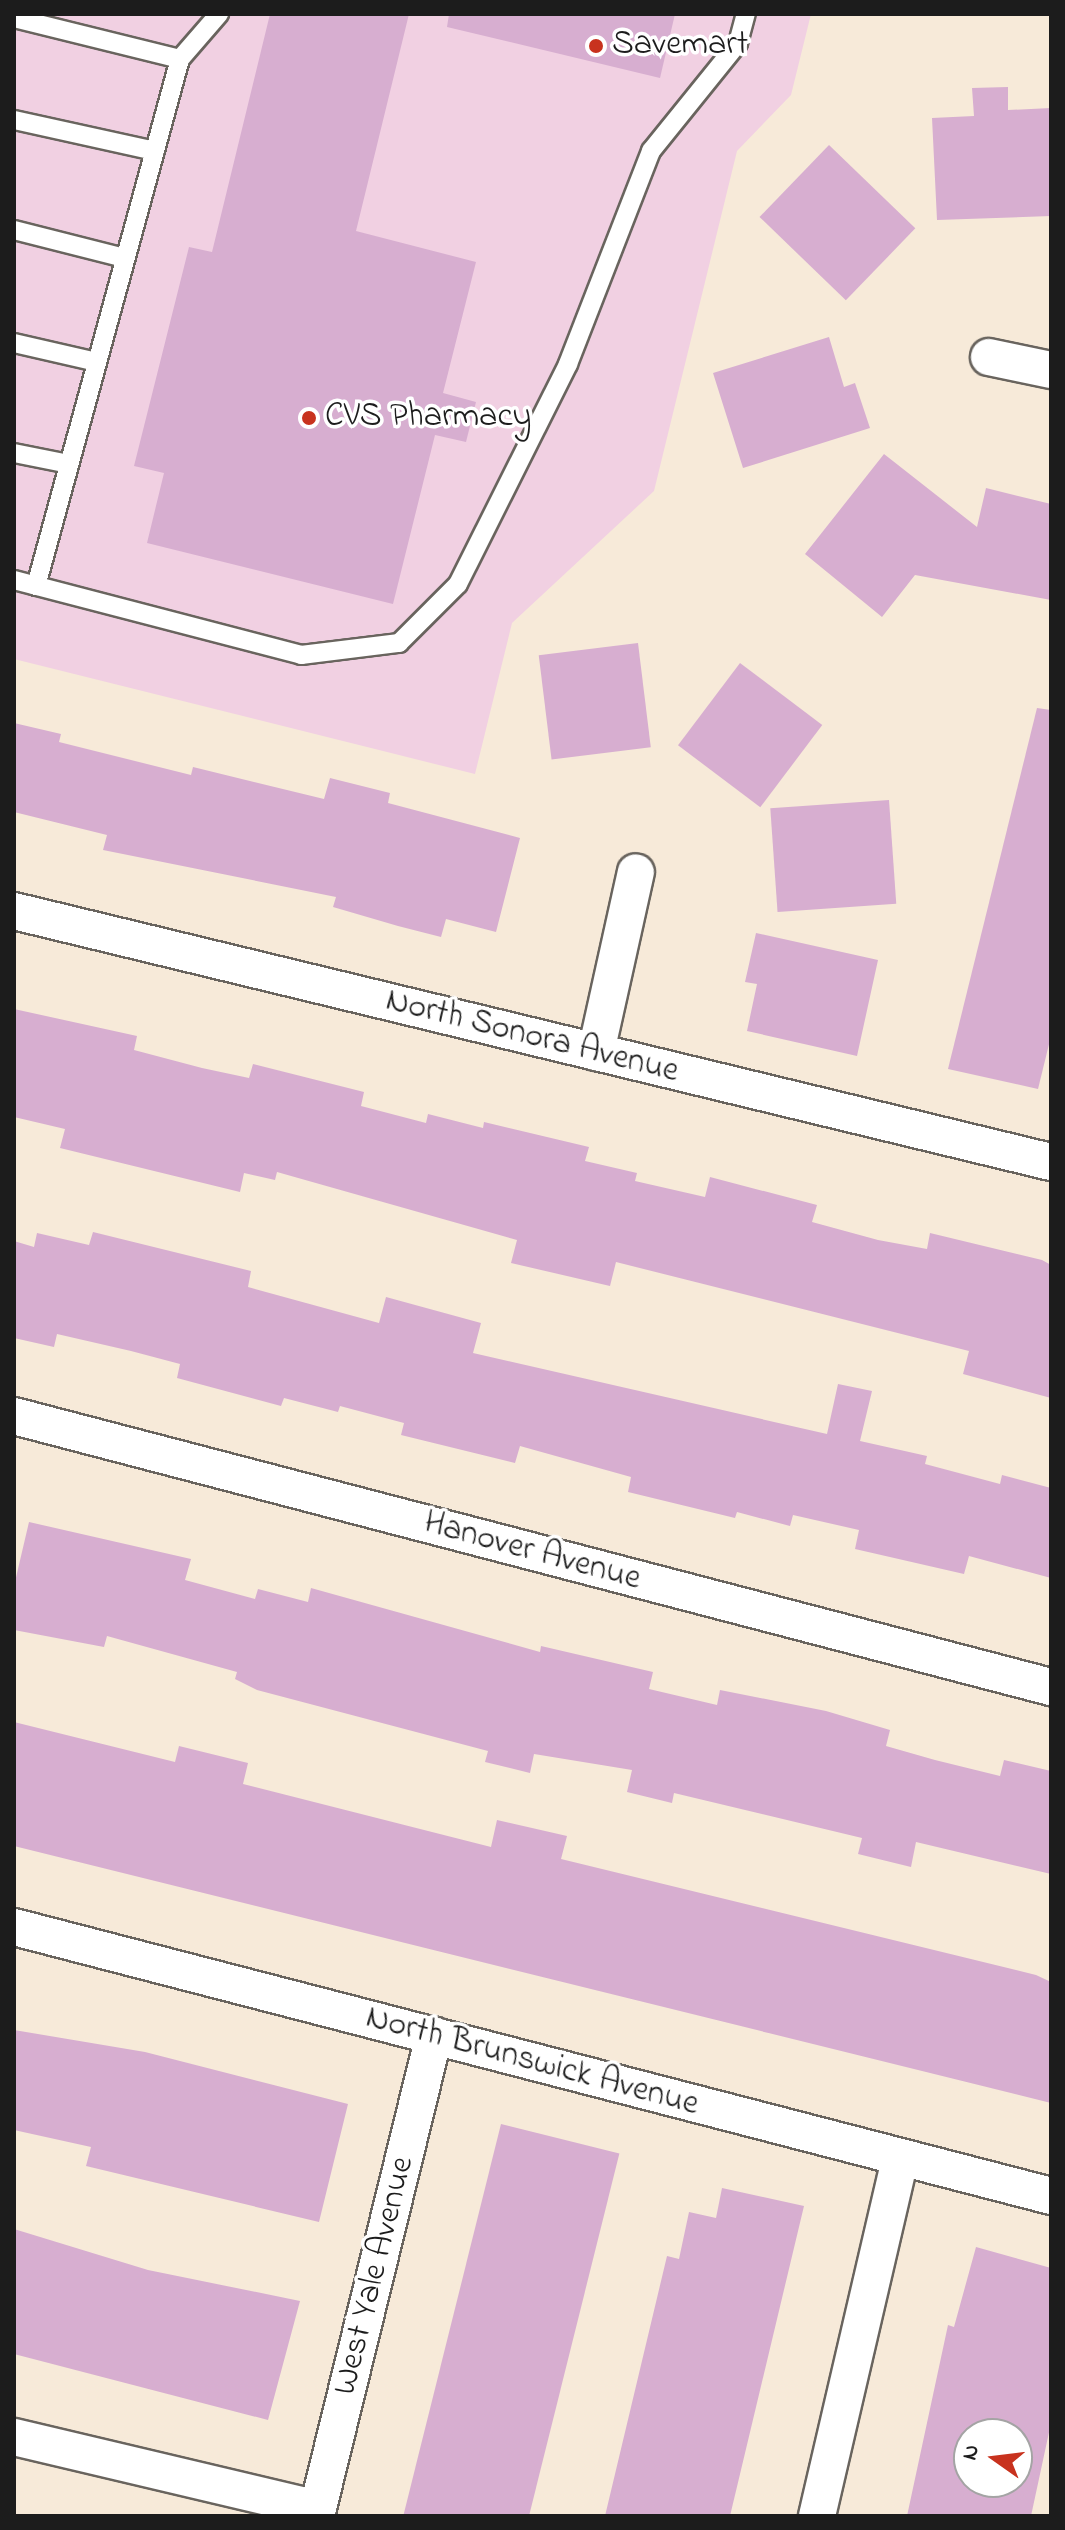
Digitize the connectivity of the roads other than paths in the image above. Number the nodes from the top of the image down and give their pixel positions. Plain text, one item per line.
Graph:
1 (219, 14) edge
2 (746, 14) edge
3 (14, 18) edge
4 (180, 59) junction
5 (14, 120) edge
6 (155, 151) junction
7 (14, 230) edge
8 (125, 258) junction
9 (14, 343) edge
10 (989, 357) dead end
11 (97, 362) junction
12 (1051, 370) edge
13 (14, 453) edge
14 (69, 464) junction
15 (14, 580) edge
16 (36, 586) junction
17 (636, 872) dead end
18 (14, 911) edge
19 (596, 1052) junction
20 (1051, 1162) edge
21 (14, 1416) edge
22 (1051, 1687) edge
23 (14, 1927) edge
24 (434, 2035) junction
25 (900, 2160) junction
26 (1051, 2196) edge
27 (14, 2437) edge
28 (317, 2513) edge
29 (817, 2516) edge

1 - 4 lane
2 - 16 lane
3 - 4 lane
4 - 6 lane
5 - 6 lane
6 - 8 lane
7 - 8 lane
8 - 11 lane
9 - 11 lane
10 - 12 street
11 - 14 lane
13 - 14 lane
14 - 16 lane
15 - 16 lane
17 - 19 street
18 - 19 street, North Sonora Avenue
19 - 20 street, North Sonora Avenue
21 - 22 street, Hanover Avenue
23 - 24 street, North Brunswick Avenue
24 - 25 street, North Brunswick Avenue
24 - 28 street, West Yale Avenue
25 - 26 street, North Brunswick Avenue
25 - 29 street
27 - 28 street

